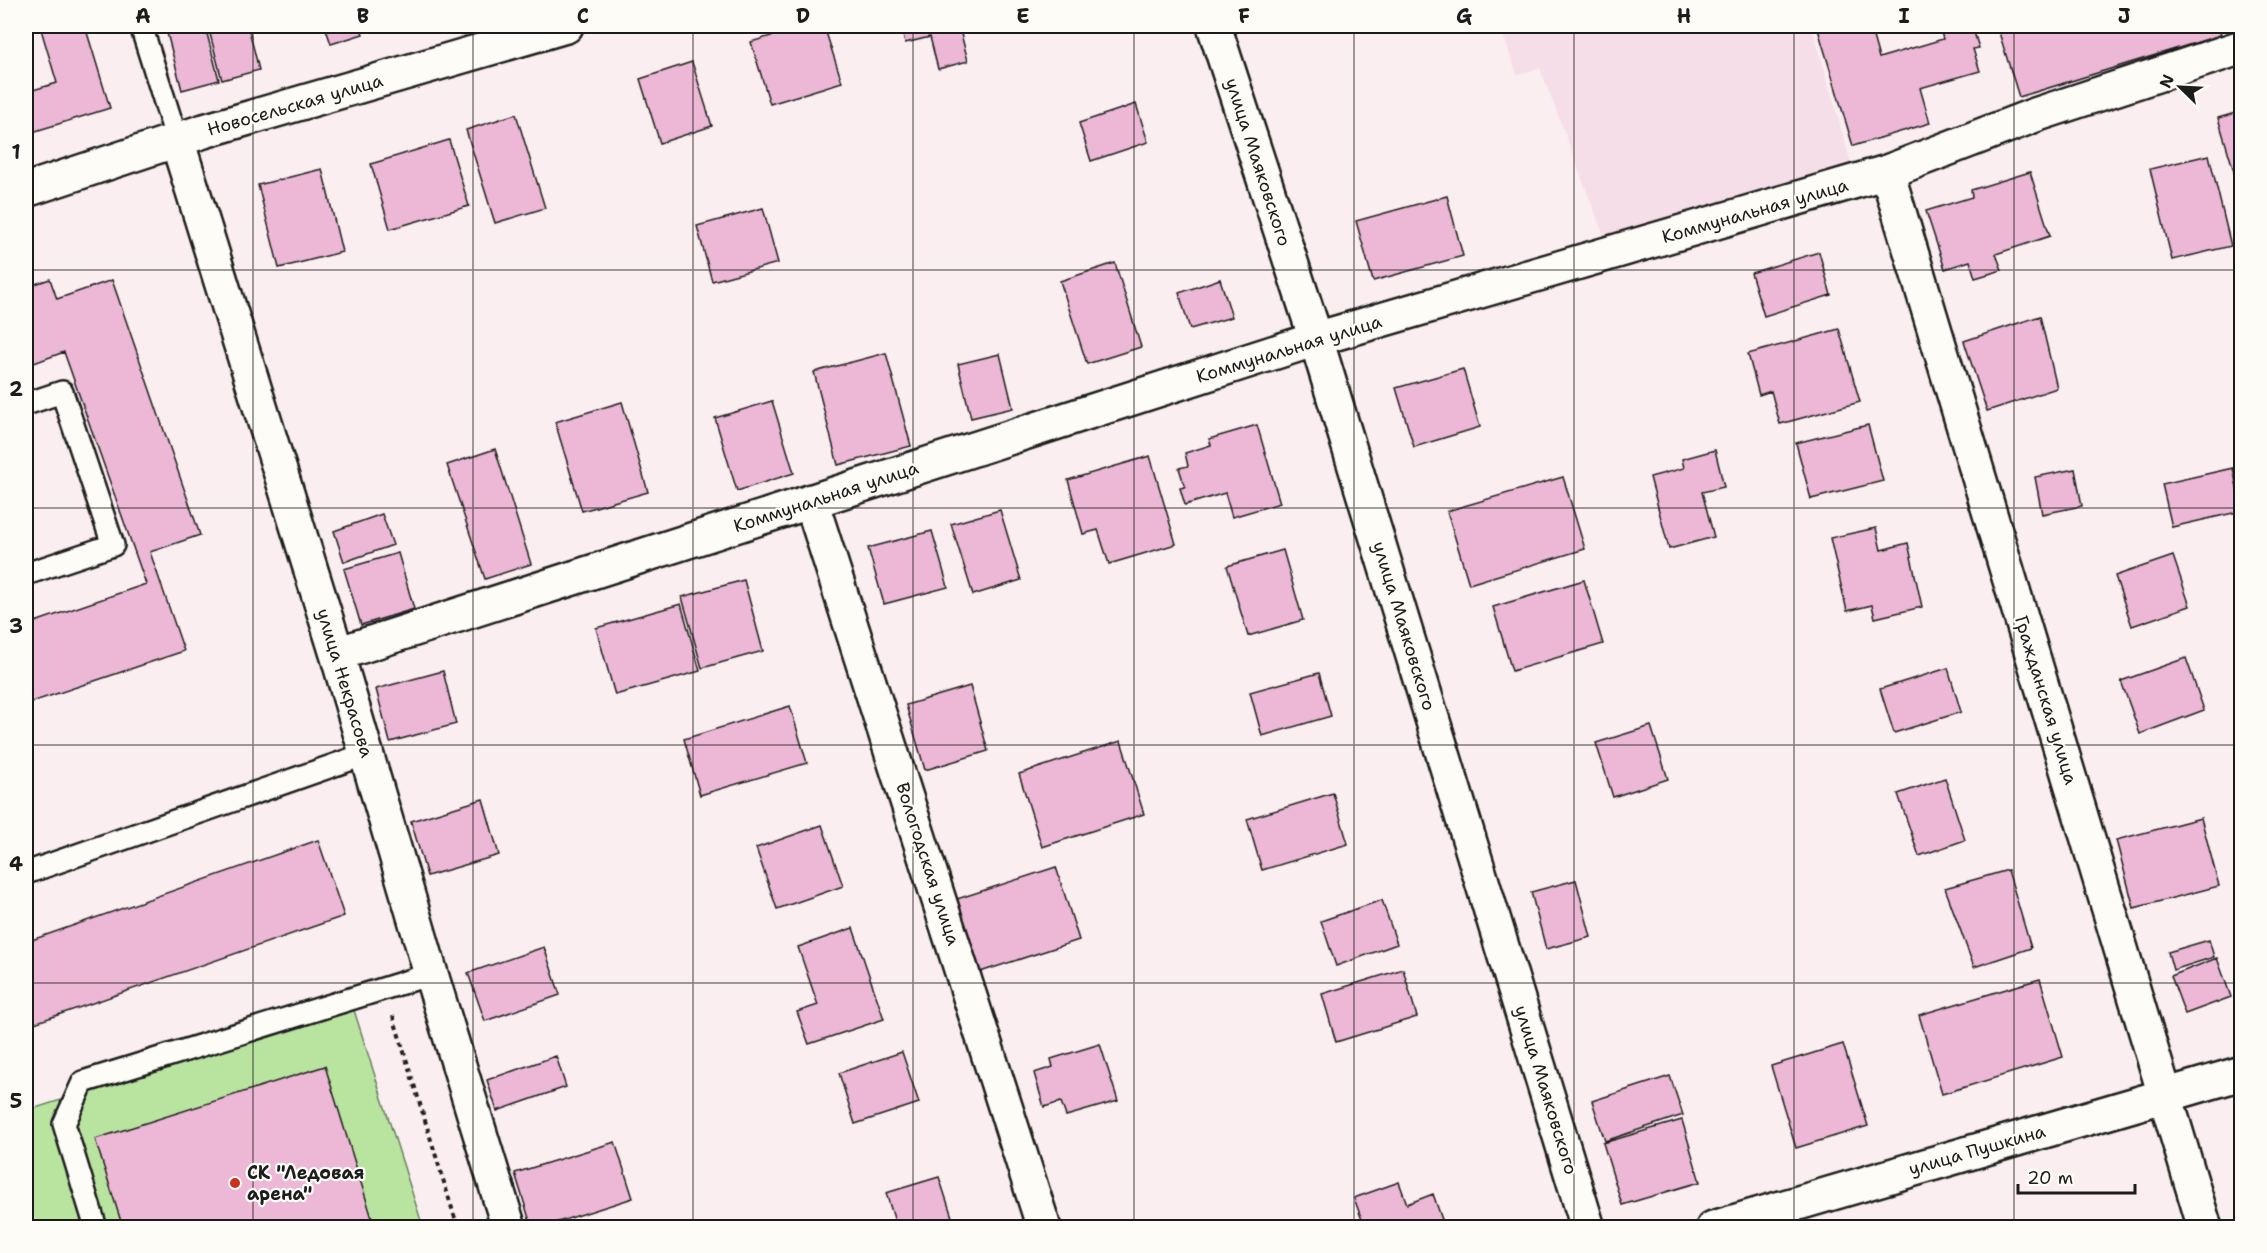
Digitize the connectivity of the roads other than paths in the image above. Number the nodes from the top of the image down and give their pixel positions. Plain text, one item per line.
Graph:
1 (141, 26) edge
2 (566, 26) edge
3 (1214, 26) edge
4 (2241, 47) edge
5 (177, 140) junction
6 (1887, 172) junction
7 (26, 190) edge
8 (1316, 339) junction
9 (26, 404) edge
10 (811, 501) junction
11 (26, 574) edge
12 (336, 654) junction
13 (366, 754) junction
14 (26, 873) edge
15 (431, 974) junction
16 (2241, 1073) edge
17 (2165, 1095) junction
18 (96, 1227) edge
19 (509, 1227) edge
20 (1044, 1227) edge
21 (1588, 1227) edge
22 (1713, 1227) edge
23 (2205, 1227) edge

1 - 5 lane
2 - 5 street, Новосельская улица
3 - 8 street, улица Маяковского
4 - 6 street, Коммунальная улица
5 - 7 street, Новосельская улица
5 - 12 street, улица Некрасова
6 - 8 street, Коммунальная улица
6 - 17 street, Гражданская улица
8 - 10 street, Коммунальная улица
8 - 21 street, улица Маяковского
9 - 11 lane
10 - 12 street, Коммунальная улица
10 - 20 street, Вологодская улица
12 - 13 street, улица Некрасова
13 - 14 lane
13 - 15 street, улица Некрасова
15 - 18 lane
15 - 19 street, улица Некрасова
16 - 17 street, улица Пушкина
17 - 22 street, улица Пушкина
17 - 23 street, Гражданская улица

